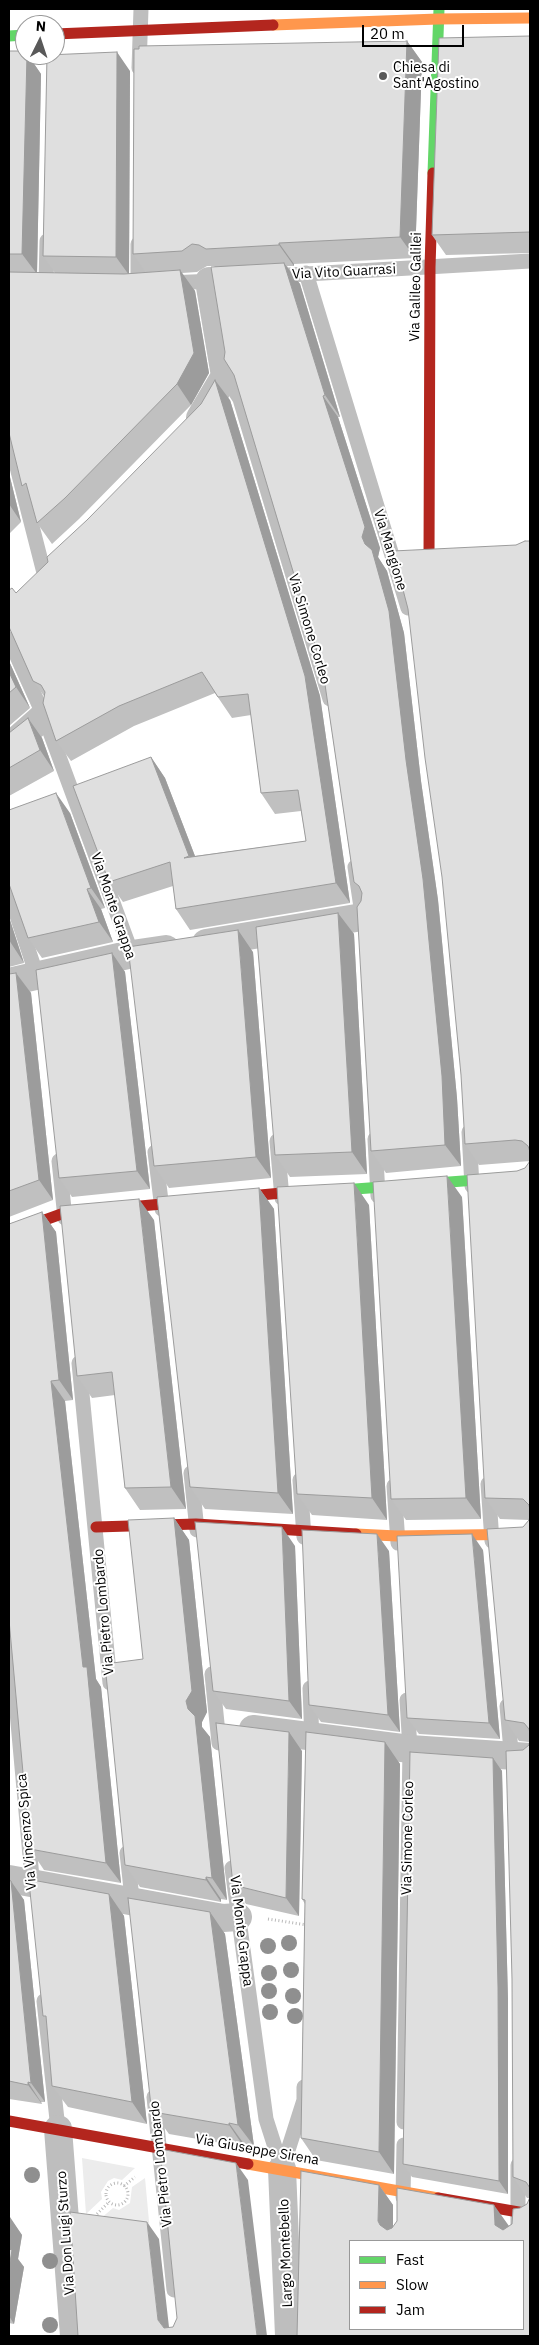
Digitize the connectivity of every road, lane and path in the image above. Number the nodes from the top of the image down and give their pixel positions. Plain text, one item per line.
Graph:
1 (141, 9) edge
2 (438, 14) edge
3 (341, 16) edge
4 (530, 18) edge
5 (139, 31) junction
6 (65, 34) edge
7 (139, 81) edge
8 (47, 224) edge
9 (138, 226) edge
10 (530, 261) edge
11 (430, 267) junction
12 (306, 273) junction
13 (257, 277) edge
14 (218, 280) joint
15 (27, 284) edge
16 (46, 284) junction
17 (64, 284) edge
18 (120, 285) edge
19 (138, 285) junction
20 (224, 376) junction
21 (185, 435) edge
22 (9, 436) edge
23 (68, 552) edge
24 (457, 555) edge
25 (429, 556) junction
26 (392, 557) junction
27 (44, 573) junction
28 (23, 591) edge
29 (411, 623) edge
30 (9, 639) edge
31 (332, 714) edge
32 (44, 716) junction
33 (9, 747) edge
34 (352, 850) edge
35 (9, 892) edge
36 (363, 927) joint
37 (134, 963) junction
38 (9, 982) edge
39 (39, 984) junction
40 (468, 1115) edge
41 (374, 1121) edge
42 (276, 1124) edge
43 (154, 1136) edge
44 (57, 1147) edge
45 (530, 1176) edge
46 (472, 1179) junction
47 (378, 1189) junction
48 (282, 1193) junction
49 (473, 1199) edge
50 (161, 1203) junction
51 (379, 1208) edge
52 (64, 1213) junction
53 (283, 1213) edge
54 (164, 1222) edge
55 (9, 1233) edge
56 (66, 1233) edge
57 (78, 1351) edge
58 (190, 1457) edge
59 (299, 1462) edge
60 (487, 1464) edge
61 (394, 1472) edge
62 (196, 1524) junction
63 (96, 1527) junction
64 (304, 1532) junction
65 (491, 1533) junction
66 (530, 1534) edge
67 (397, 1536) junction
68 (198, 1543) edge
69 (304, 1551) edge
70 (493, 1553) edge
71 (398, 1555) edge
72 (9, 1623) edge
73 (210, 1657) edge
74 (310, 1678) edge
75 (406, 1681) edge
76 (505, 1687) edge
77 (112, 1702) edge
78 (218, 1724) junction
79 (312, 1746) junction
80 (410, 1748) junction
81 (220, 1754) edge
82 (518, 1762) edge
83 (126, 1835) edge
84 (231, 1852) edge
85 (25, 1889) edge
86 (133, 1912) junction
87 (238, 1917) junction
88 (307, 1925) edge
89 (42, 1982) edge
90 (304, 2072) edge
91 (152, 2080) edge
92 (9, 2121) edge
93 (58, 2129) junction
94 (160, 2149) junction
95 (518, 2154) edge
96 (282, 2169) junction
97 (404, 2192) junction
98 (128, 2194) joint
99 (403, 2212) edge
100 (524, 2213) edge
101 (518, 2240) edge
102 (176, 2308) edge
103 (74, 2336) edge
104 (289, 2336) edge

1 - 5 lane
2 - 3 street
2 - 4 street
2 - 11 street, Via Galileo Galilei
3 - 5 street
5 - 6 street
5 - 7 lane
8 - 16 lane
9 - 19 lane
10 - 11 lane, Via Vito Guarrasi
11 - 12 lane, Via Vito Guarrasi
11 - 25 street, Via Galileo Galilei
12 - 13 lane, Via Vito Guarrasi
12 - 26 lane, Via Mangione
14 - 19 lane
14 - 20 street
15 - 16 lane
16 - 17 lane
18 - 19 lane
20 - 21 street
20 - 31 lane, Via Simone Corleo
22 - 27 lane
23 - 27 street
24 - 25 street
25 - 26 street
26 - 29 lane, Via Mangione
27 - 28 street
30 - 32 lane, Via Monte Grappa
32 - 33 street
32 - 37 lane, Via Monte Grappa
34 - 36 lane
35 - 39 lane
36 - 37 street
37 - 39 street
38 - 39 street
40 - 46 lane
41 - 47 lane
42 - 48 lane
43 - 50 lane
44 - 52 lane
45 - 46 street
46 - 47 street
46 - 49 lane
47 - 48 street
47 - 51 lane
48 - 50 street
48 - 53 lane
50 - 52 street
50 - 54 lane
52 - 55 street
52 - 56 lane
57 - 63 lane, Via Pietro Lombardo
58 - 62 lane
59 - 64 lane
60 - 65 lane
61 - 67 lane
62 - 63 street
62 - 64 street
62 - 68 lane
63 - 77 lane, Via Pietro Lombardo
64 - 67 street
64 - 69 lane
65 - 66 street
65 - 67 street
65 - 70 lane
67 - 71 lane
72 - 85 lane, Via Vincenzo Spica
73 - 78 lane
74 - 79 lane
75 - 80 lane, Via Simone Corleo
76 - 82 lane
78 - 79 street
78 - 81 lane
79 - 80 street
80 - 82 street
80 - 97 lane, Via Simone Corleo
83 - 86 lane
84 - 87 lane, Via Monte Grappa
85 - 86 street
86 - 87 street
87 - 88 path
87 - 96 lane, Via Monte Grappa
89 - 93 lane
90 - 96 lane
91 - 94 lane, Via Pietro Lombardo
92 - 93 street, Via Giuseppe Sirena
93 - 94 street, Via Giuseppe Sirena
93 - 103 street, Via Don Luigi Sturzo
94 - 96 street, Via Giuseppe Sirena
94 - 102 lane, Via Pietro Lombardo
95 - 100 lane
96 - 97 street, Via Giuseppe Sirena
96 - 104 street, Largo Montebello
97 - 99 lane, Via Simone Corleo
97 - 100 street, Via Giuseppe Sirena
98 - 98 path
100 - 101 lane

